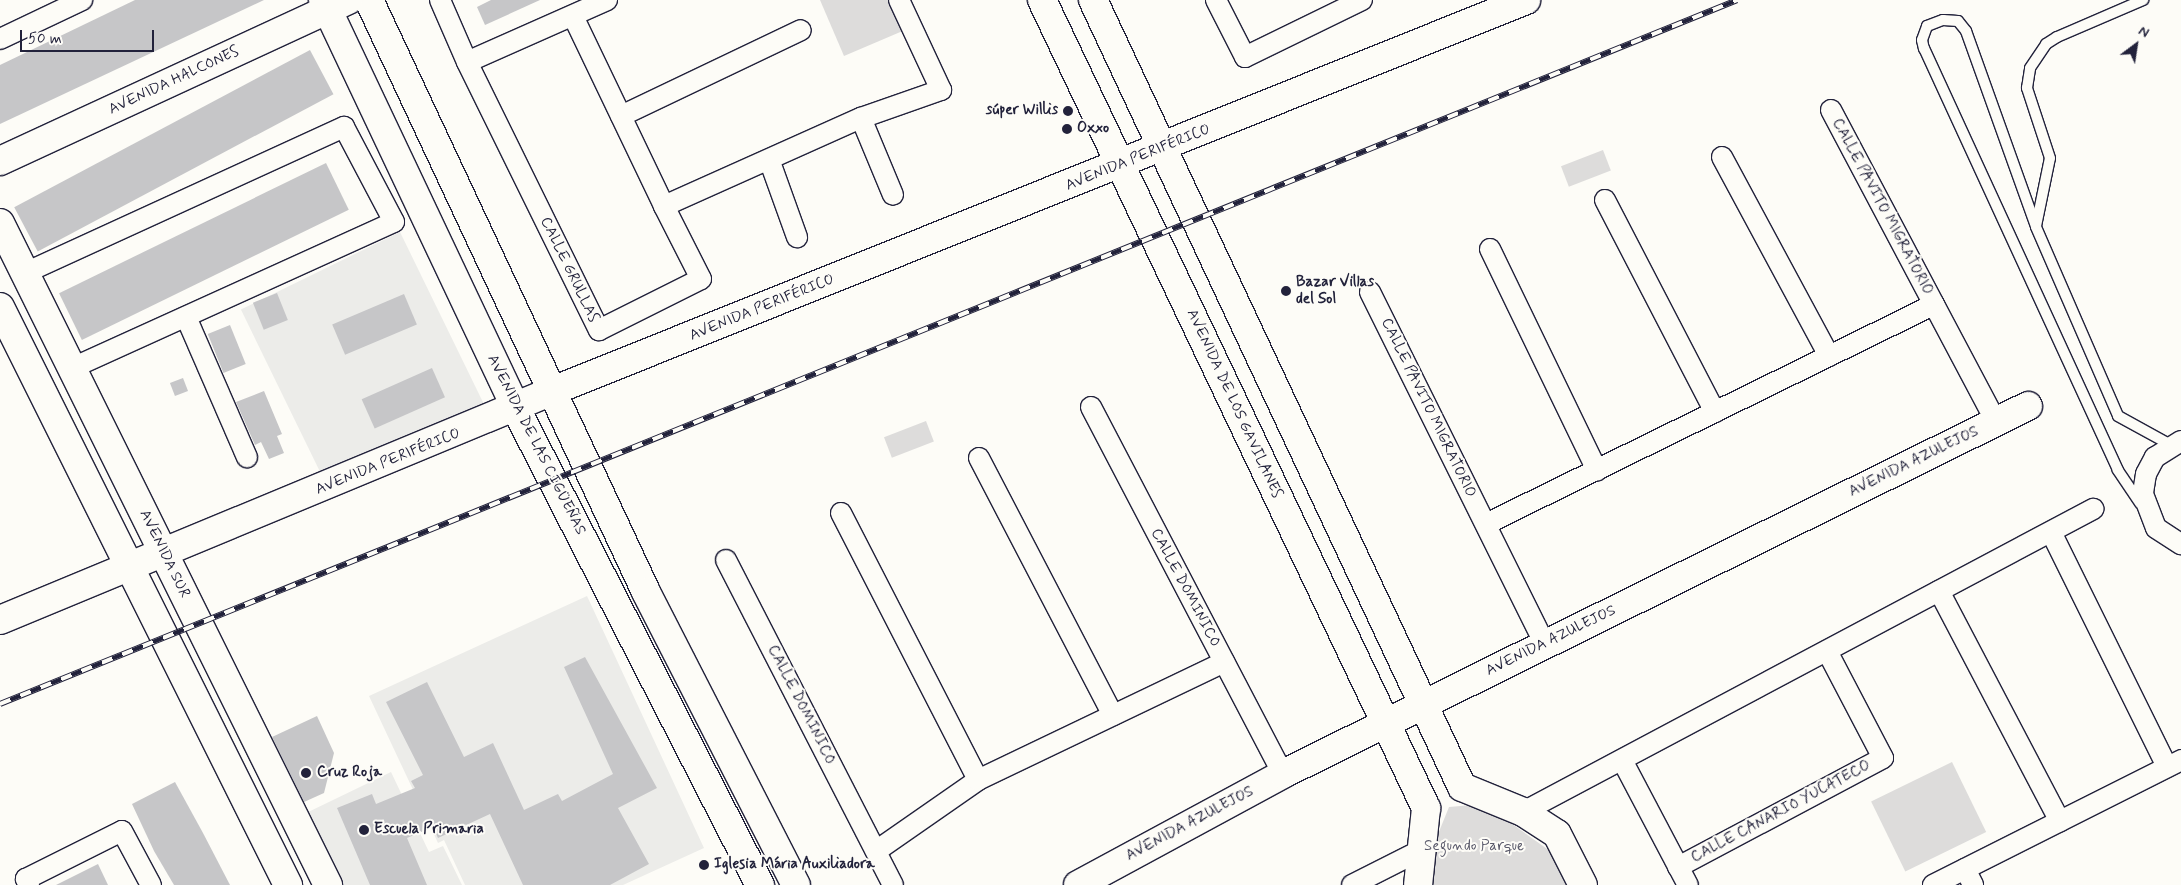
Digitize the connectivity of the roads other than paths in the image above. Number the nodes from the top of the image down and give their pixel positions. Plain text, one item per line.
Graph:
1 (82, 0) edge
2 (369, 0) edge
3 (440, 0) edge
4 (607, 0) edge
5 (899, 0) edge
6 (1042, 0) edge
7 (1093, 0) edge
8 (1216, 0) edge
9 (1362, 0) edge
10 (1526, 0) edge
11 (2143, 0) edge
12 (333, 3) edge
13 (573, 16) junction
14 (801, 30) dead end
15 (0, 39) edge
16 (467, 62) junction
17 (1831, 110) dead end
18 (620, 116) junction
19 (861, 118) junction
20 (1162, 149) junction
21 (1722, 157) dead end
22 (0, 161) edge
23 (770, 162) junction
24 (1120, 166) junction
25 (893, 195) dead end
26 (1605, 200) dead end
27 (664, 206) junction
28 (0, 223) edge
29 (2036, 227) junction
30 (797, 237) dead end
31 (1490, 249) dead end
32 (25, 273) junction
33 (1370, 292) dead end
34 (1231, 295) junction
35 (1934, 305) junction
36 (0, 307) edge
37 (1191, 314) junction
38 (186, 317) junction
39 (1829, 356) junction
40 (72, 368) junction
41 (550, 392) junction
42 (2028, 406) dead end
43 (1091, 407) dead end
44 (516, 409) junction
45 (1715, 412) junction
46 (1996, 422) junction
47 (2176, 443) edge
48 (247, 457) dead end
49 (979, 458) dead end
50 (1597, 470) junction
51 (2092, 509) dead end
52 (841, 513) dead end
53 (2147, 514) junction
54 (1486, 524) junction
55 (2051, 532) junction
56 (2181, 544) edge
57 (164, 554) junction
58 (726, 560) dead end
59 (130, 568) junction
60 (1939, 591) junction
61 (0, 620) edge
62 (1545, 644) junction
63 (1827, 651) junction
64 (1224, 662) junction
65 (1423, 705) junction
66 (1113, 715) junction
67 (1385, 724) junction
68 (261, 750) junction
69 (1622, 760) junction
70 (2174, 764) edge
71 (229, 765) junction
72 (1283, 774) junction
73 (978, 780) junction
74 (1462, 787) junction
75 (1426, 808) junction
76 (1523, 812) junction
77 (2060, 821) junction
78 (876, 851) junction
79 (1419, 851) junction
80 (1678, 867) junction
81 (1969, 877) edge
82 (29, 885) edge
83 (151, 885) edge
84 (288, 885) edge
85 (328, 885) edge
86 (760, 885) edge
87 (796, 885) edge
88 (893, 885) edge
89 (1078, 885) edge
90 (1352, 885) edge
91 (1418, 885) edge
92 (1583, 885) edge
93 (1688, 885) edge
94 (1933, 885) edge

1 - 15 street
2 - 41 main road
3 - 16 street, CALLE GRULLAS
4 - 13 street
5 - 19 street
6 - 24 main road, AVENIDA DE LOS GAVILANES
7 - 20 main road
8 - 9 street
10 - 20 main road, AVENIDA PERIFÉRICO
11 - 29 lane
12 - 22 main road, AVENIDA HALCONES
12 - 44 main road, AVENIDA DE LAS CIGÜEÑAS
13 - 16 street
13 - 18 street, CALLE GRULLAS
14 - 18 street
16 - 27 street, CALLE GRULLAS
17 - 35 street, CALLE PAVITO MIGRATORIO
18 - 27 street, CALLE GRULLAS
19 - 23 street
19 - 25 street
20 - 24 main road, AVENIDA PERIFÉRICO
20 - 34 main road
21 - 39 street
23 - 27 street
23 - 30 street
24 - 37 main road, AVENIDA DE LOS GAVILANES
24 - 41 main road, AVENIDA PERIFÉRICO
26 - 45 street
28 - 32 main road, AVENIDA SUR
29 - 47 lane
29 - 53 lane
31 - 50 street
32 - 38 street
32 - 40 main road, AVENIDA SUR
33 - 54 street, CALLE PAVITO MIGRATORIO
34 - 37 main road
34 - 65 main road
35 - 39 street, CALLE PAVITO MIGRATORIO
35 - 46 street, CALLE PAVITO MIGRATORIO
36 - 59 main road
37 - 67 main road, AVENIDA DE LOS GAVILANES
38 - 40 street
38 - 48 street
39 - 45 street, CALLE PAVITO MIGRATORIO
40 - 57 main road, AVENIDA SUR
41 - 44 main road, AVENIDA PERIFÉRICO
41 - 87 main road
42 - 46 main road, AVENIDA AZULEJOS
43 - 64 street, CALLE DOMINICO
44 - 57 main road, AVENIDA PERIFÉRICO
44 - 86 main road, AVENIDA DE LAS CIGÜEÑAS
45 - 50 street, CALLE PAVITO MIGRATORIO
46 - 62 main road, AVENIDA AZULEJOS
47 - 53 street
49 - 66 street
50 - 54 street, CALLE PAVITO MIGRATORIO
51 - 55 street
52 - 73 street
53 - 56 street
54 - 62 street, CALLE PAVITO MIGRATORIO
55 - 60 street
55 - 70 street
57 - 59 main road, AVENIDA PERIFÉRICO
57 - 68 main road, AVENIDA SUR
58 - 78 street, CALLE DOMINICO
59 - 61 main road, AVENIDA PERIFÉRICO
59 - 71 main road
60 - 63 street
60 - 77 street
62 - 65 main road, AVENIDA AZULEJOS
63 - 69 street
63 - 80 street, CALLE CANARIO YUCATECO
64 - 66 street, CALLE DOMINICO
64 - 72 street, CALLE DOMINICO
65 - 67 main road, AVENIDA AZULEJOS
65 - 74 main road
66 - 73 street, CALLE DOMINICO
67 - 72 main road, AVENIDA AZULEJOS
67 - 75 main road, AVENIDA DE LOS GAVILANES
68 - 71 main road
68 - 85 main road, AVENIDA SUR
69 - 76 street
69 - 80 street, CALLE CANARIO YUCATECO
70 - 77 street
71 - 84 main road
72 - 89 main road, AVENIDA AZULEJOS
73 - 78 street, CALLE DOMINICO
74 - 75 main road
74 - 76 main road
75 - 79 main road
76 - 92 main road
77 - 81 street
78 - 88 street, CALLE DOMINICO
79 - 90 street
79 - 91 main road
80 - 93 street, CALLE CANARIO YUCATECO
81 - 94 street
82 - 83 street

